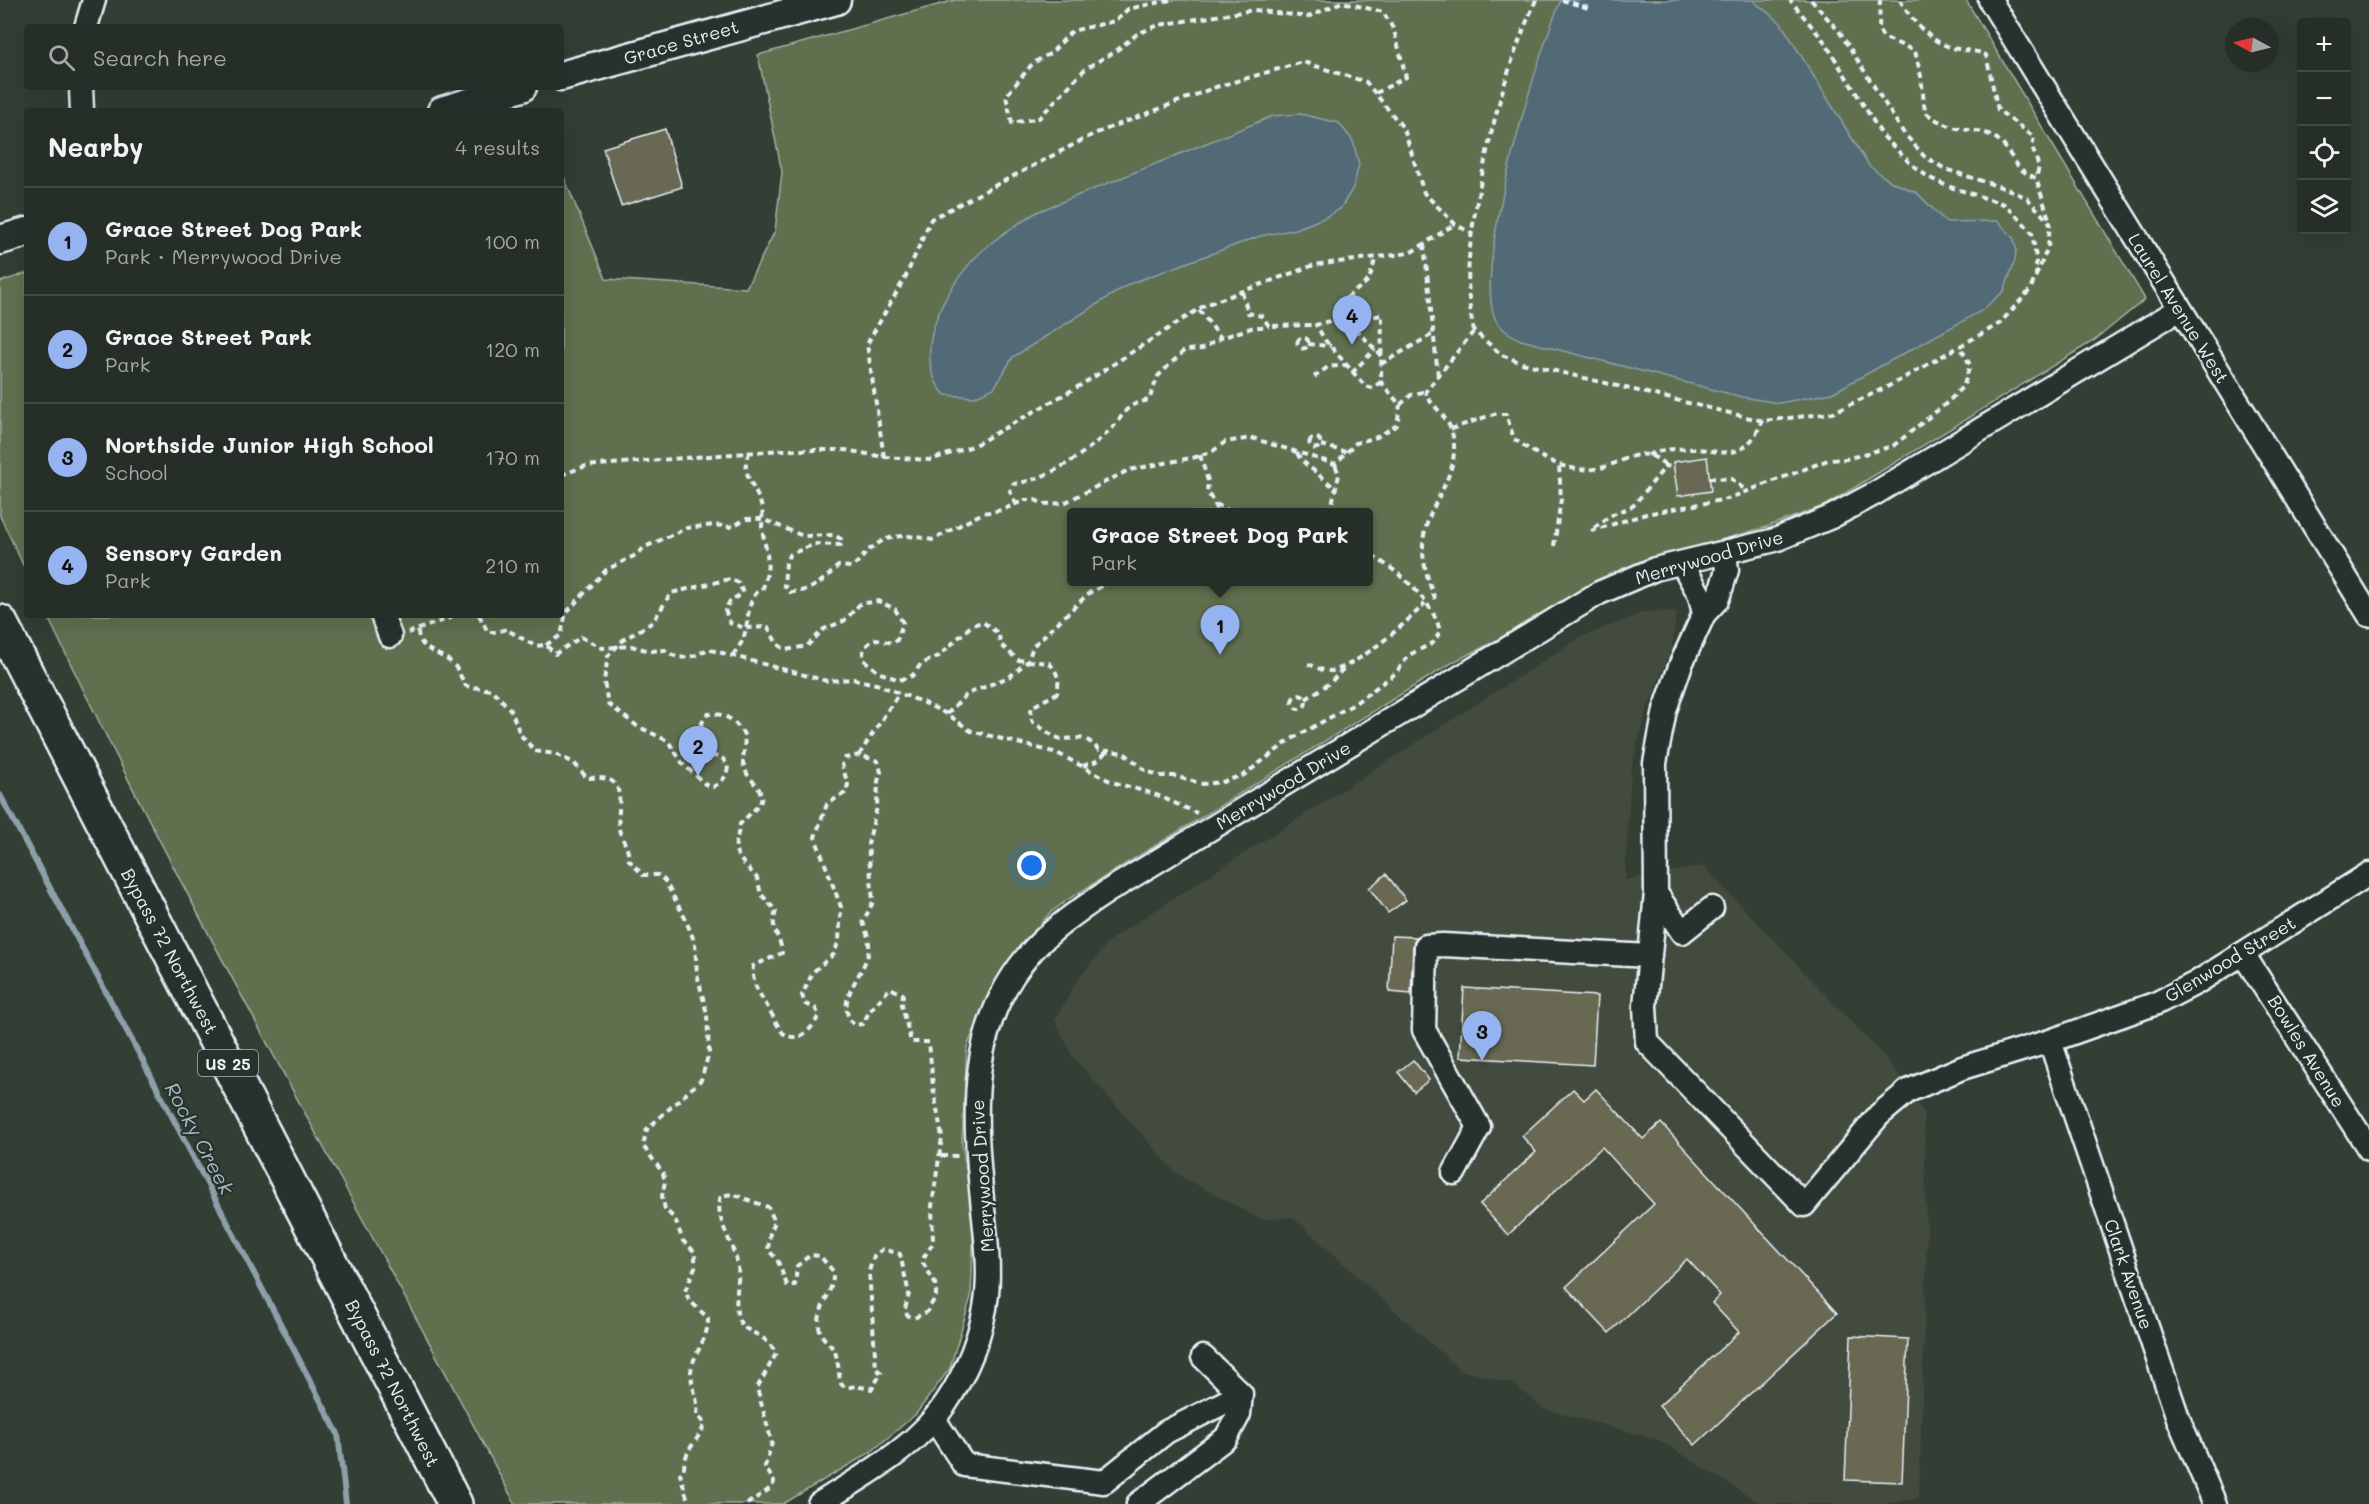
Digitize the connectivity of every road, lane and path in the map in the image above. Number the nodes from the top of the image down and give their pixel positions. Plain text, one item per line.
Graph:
1 (94, 0) edge
2 (836, 0) edge
3 (1170, 0) edge
4 (1536, 0) edge
5 (1562, 0) edge
6 (1790, 0) edge
7 (1811, 0) edge
8 (1880, 0) edge
9 (1900, 0) edge
10 (1990, 0) edge
11 (1592, 9) dead end
12 (87, 24) edge
13 (564, 75) edge
14 (81, 90) edge
15 (512, 90) edge
16 (1376, 93) junction
17 (82, 108) edge
18 (451, 108) edge
19 (2036, 178) junction
20 (2050, 223) junction
21 (1455, 224) junction
22 (24, 233) edge
23 (1471, 233) junction
24 (0, 240) edge
25 (1424, 244) junction
26 (1376, 257) junction
27 (2036, 276) junction
28 (1242, 292) junction
29 (1199, 309) junction
30 (2180, 309) junction
31 (1342, 317) junction
32 (1350, 321) junction
33 (1316, 325) junction
34 (1269, 326) junction
35 (1474, 331) junction
36 (1433, 334) junction
37 (1221, 338) junction
38 (1308, 344) dead end
39 (1331, 346) junction
40 (1960, 346) junction
41 (1375, 349) junction
42 (1382, 357) junction
43 (1381, 364) junction
44 (1346, 365) junction
45 (1352, 373) junction
46 (1314, 377) dead end
47 (1438, 377) junction
48 (1381, 382) junction
49 (1426, 391) junction
50 (1400, 405) junction
51 (1763, 421) junction
52 (1451, 429) junction
53 (1320, 445) dead end
54 (750, 452) junction
55 (1297, 452) junction
56 (1346, 452) junction
57 (1647, 455) junction
58 (1200, 456) junction
59 (884, 457) junction
60 (1335, 464) junction
61 (1559, 464) junction
62 (1666, 466) junction
63 (1674, 467) dead end
64 (564, 474) edge
65 (1709, 478) dead end
66 (1336, 489) junction
67 (1745, 490) junction
68 (1215, 503) junction
69 (1016, 504) junction
70 (1216, 508) edge
71 (1224, 508) edge
72 (1331, 508) edge
73 (762, 519) junction
74 (1554, 546) dead end
75 (1725, 553) junction
76 (1373, 557) edge
77 (1682, 563) junction
78 (1102, 586) edge
79 (1435, 599) dead end
80 (1425, 603) junction
81 (1704, 614) junction
82 (2369, 615) edge
83 (383, 618) edge
84 (450, 618) edge
85 (481, 618) edge
86 (0, 622) edge
87 (745, 628) junction
88 (418, 631) junction
89 (390, 636) joint
90 (546, 645) junction
91 (617, 647) junction
92 (733, 655) junction
93 (1028, 661) junction
94 (1308, 664) dead end
95 (1344, 668) junction
96 (899, 693) junction
97 (1306, 699) dead end
98 (947, 714) junction
99 (1108, 750) junction
100 (859, 755) junction
101 (1082, 766) junction
102 (1213, 828) junction
103 (2369, 874) edge
104 (1656, 893) junction
105 (1712, 908) dead end
106 (2243, 954) junction
107 (1650, 956) junction
108 (2050, 1041) junction
109 (2369, 1149) edge
110 (1455, 1173) dead end
111 (1203, 1357) dead end
112 (1241, 1395) junction
113 (934, 1419) junction
114 (1139, 1502) edge
115 (455, 1504) edge
116 (689, 1504) edge
117 (747, 1504) edge
118 (819, 1504) edge
119 (2215, 1504) edge

1 - 12 street
2 - 13 main road, Grace Street
3 - 16 path
4 - 23 path
5 - 11 path
6 - 27 path
7 - 20 path
8 - 19 path
9 - 19 path
10 - 30 street, Laurel Avenue West
14 - 17 street
15 - 18 main road
16 - 21 path
16 - 59 path
19 - 20 path
20 - 27 path
21 - 23 path
21 - 25 path
22 - 24 main road
23 - 35 path
25 - 26 path
25 - 36 path
26 - 28 path
26 - 31 path
27 - 40 path
28 - 29 path
28 - 34 path
29 - 37 path
29 - 59 path
30 - 75 street, Merrywood Drive
30 - 82 street, Laurel Avenue West
31 - 32 path
31 - 33 path
32 - 41 path
32 - 42 path
33 - 34 path
33 - 39 path
34 - 37 path
35 - 47 path
35 - 51 path
36 - 43 path
36 - 47 path
37 - 69 path
38 - 39 path
39 - 44 path
40 - 51 path
40 - 67 path
41 - 42 path
41 - 45 path
42 - 43 path
43 - 48 path
44 - 45 path
44 - 46 path
45 - 48 path
47 - 49 path
48 - 50 path
49 - 50 path
49 - 52 path
50 - 56 path
51 - 57 path
52 - 61 path
52 - 79 path
53 - 56 path
54 - 59 path
54 - 64 path
54 - 73 path
55 - 58 path
55 - 60 path
55 - 66 path
56 - 60 path
57 - 61 path
57 - 62 path
58 - 68 path
58 - 69 path
60 - 66 path
61 - 74 path
62 - 63 path
62 - 67 path
65 - 67 path
66 - 72 path
68 - 70 path
68 - 71 path
69 - 73 path
73 - 87 path
73 - 90 path
75 - 77 street, Merrywood Drive
75 - 81 street
76 - 80 path
77 - 81 street
77 - 102 street, Merrywood Drive
78 - 93 path
80 - 95 path
80 - 99 path
81 - 104 street
83 - 89 street
84 - 88 path
85 - 90 path
86 - 115 highway, Bypass 72 Northwest / US 25
87 - 91 path
87 - 92 path
87 - 93 path
88 - 89 path
88 - 116 path
90 - 91 path
91 - 92 path
91 - 100 path
92 - 96 path
93 - 98 path
93 - 99 path
94 - 95 path
95 - 97 path
96 - 98 path
96 - 100 path
98 - 101 path
99 - 101 path
100 - 117 path
101 - 102 path
102 - 113 street, Merrywood Drive
103 - 106 street, Glenwood Street
104 - 105 street
104 - 107 street
106 - 108 street, Glenwood Street
106 - 109 street, Bowles Avenue
107 - 108 street, Glenwood Street
107 - 110 street
108 - 119 street, Clark Avenue
111 - 112 street
112 - 113 street
112 - 114 street
113 - 118 street, Merrywood Drive

